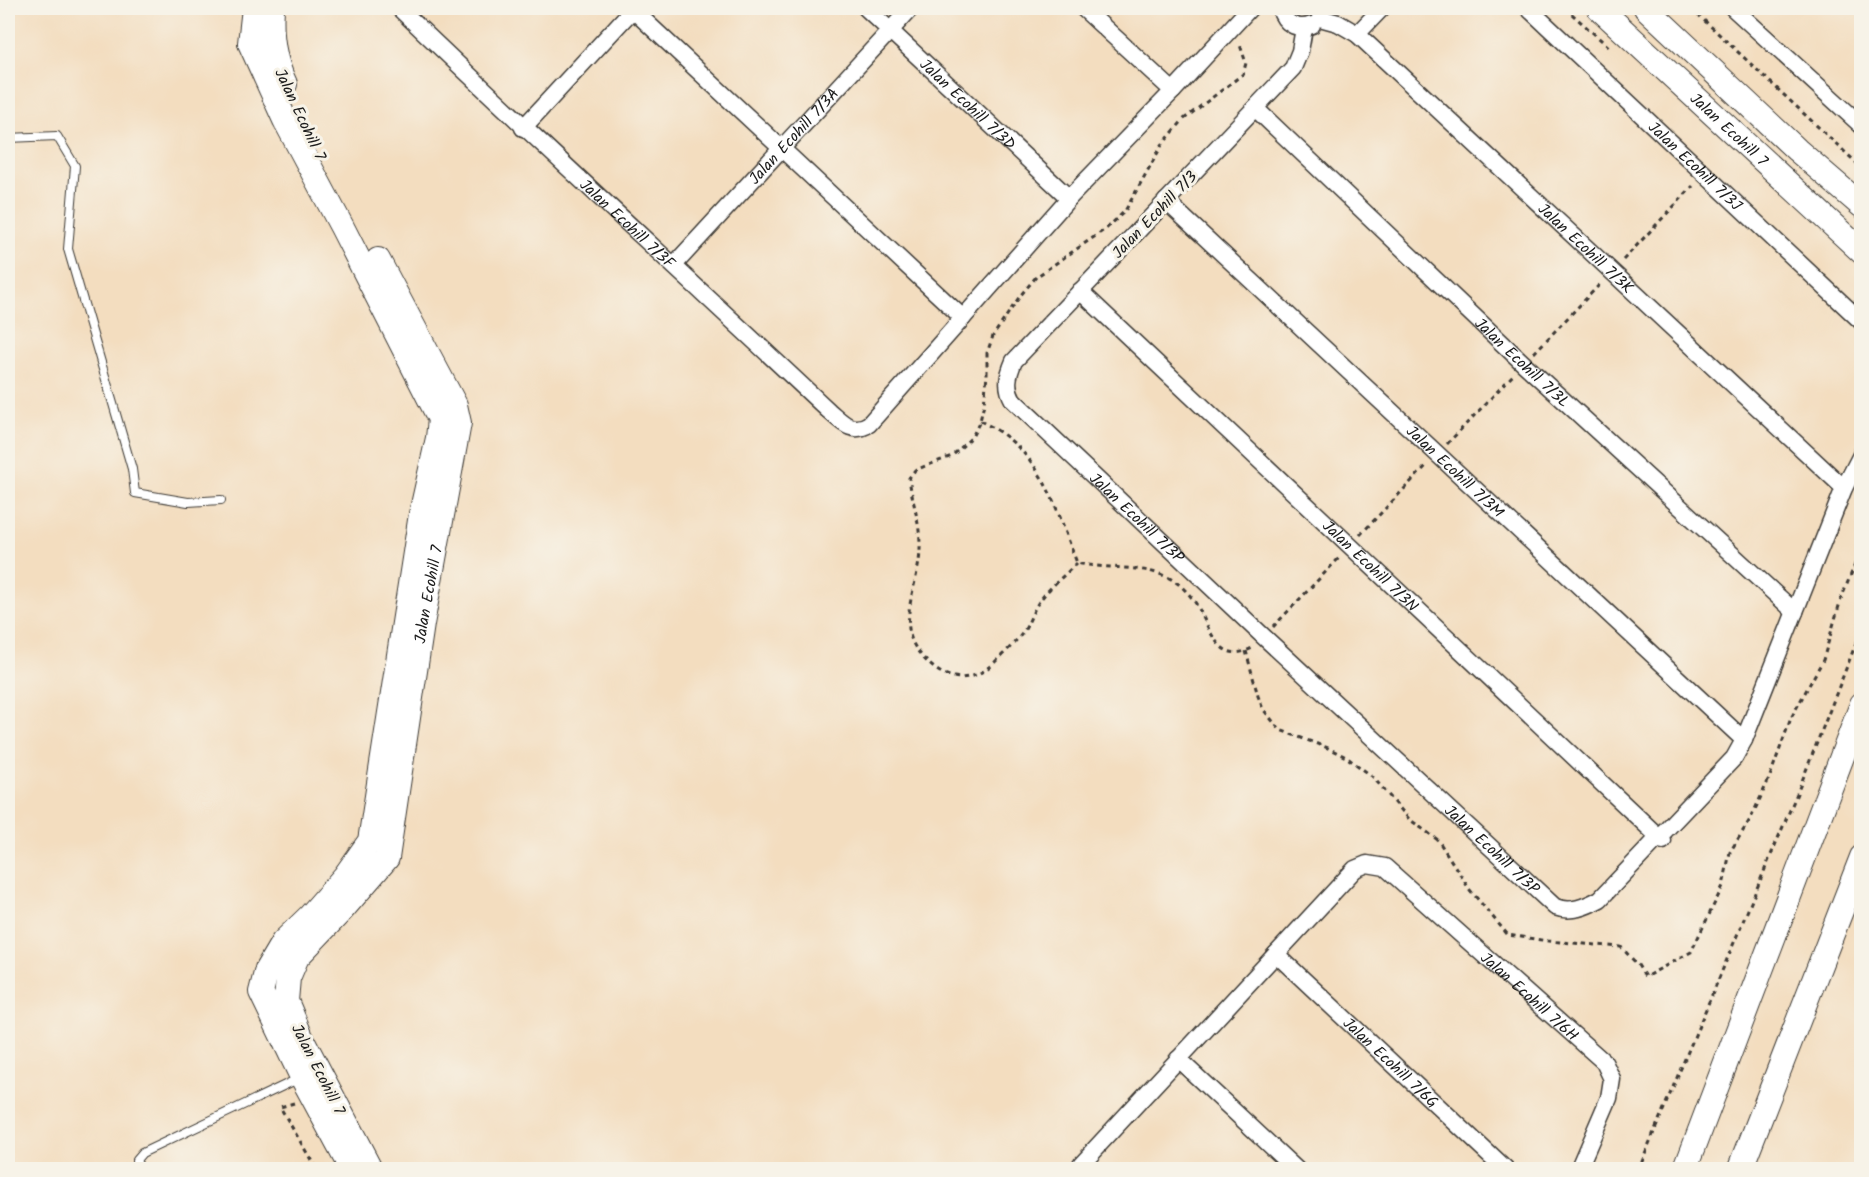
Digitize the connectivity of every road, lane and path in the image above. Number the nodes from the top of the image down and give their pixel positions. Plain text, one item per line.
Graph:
1 (254, 8) edge
2 (272, 8) edge
3 (399, 8) edge
4 (633, 8) edge
5 (866, 8) edge
6 (911, 8) edge
7 (1083, 8) edge
8 (1250, 8) edge
9 (1280, 8) edge
10 (1382, 8) edge
11 (1528, 8) edge
12 (1599, 8) edge
13 (1646, 8) edge
14 (1691, 8) edge
15 (1736, 8) edge
16 (1321, 13) edge
17 (1231, 27) junction
18 (1304, 28) junction
19 (891, 30) junction
20 (1357, 34) junction
21 (1173, 91) junction
22 (1255, 108) junction
23 (1862, 126) edge
24 (523, 128) junction
25 (8, 138) edge
26 (782, 149) junction
27 (1862, 168) edge
28 (1705, 174) junction
29 (1069, 198) junction
30 (1166, 201) junction
31 (1862, 206) edge
32 (1862, 252) edge
33 (674, 265) junction
34 (1612, 272) junction
35 (1080, 291) junction
36 (963, 318) junction
37 (1862, 322) edge
38 (1524, 364) junction
39 (1013, 400) joint
40 (980, 421) junction
41 (1862, 453) edge
42 (1437, 455) junction
43 (1844, 488) junction
44 (221, 500) dead end
45 (1350, 546) junction
46 (1862, 547) edge
47 (1077, 563) junction
48 (1795, 612) junction
49 (1862, 628) edge
50 (1265, 638) junction
51 (1246, 651) junction
52 (1862, 704) edge
53 (1744, 740) junction
54 (1661, 839) junction
55 (1862, 857) edge
56 (1276, 954) junction
57 (1178, 1059) junction
58 (302, 1077) junction
59 (300, 1107) dead end
60 (1082, 1168) edge
61 (141, 1170) edge
62 (317, 1170) edge
63 (352, 1170) edge
64 (370, 1170) edge
65 (1297, 1170) edge
66 (1506, 1170) edge
67 (1578, 1170) edge
68 (1638, 1170) edge
69 (1685, 1170) edge
70 (1740, 1170) edge

1 - 58 street
2 - 64 street, Jalan Ecohill 7
3 - 24 street, Jalan Ecohill 7/3F
4 - 24 street
4 - 26 street
5 - 19 street, Jalan Ecohill 7/3D
6 - 19 street, Jalan Ecohill 7/3A
7 - 21 street
8 - 17 street
9 - 18 street
10 - 20 street
11 - 28 street, Jalan Ecohill 7/3J
12 - 32 street, Jalan Ecohill 7
13 - 31 street, Jalan Ecohill 7
14 - 27 path
15 - 23 street
16 - 18 street
16 - 20 street, Jalan Ecohill 7/3K
17 - 21 street
17 - 40 path
18 - 22 street, Jalan Ecohill 7/3
19 - 26 street, Jalan Ecohill 7/3A
19 - 29 street, Jalan Ecohill 7/3D
20 - 34 street, Jalan Ecohill 7/3K
21 - 29 street
22 - 30 street, Jalan Ecohill 7/3
22 - 38 street, Jalan Ecohill 7/3L
24 - 33 street, Jalan Ecohill 7/3F
25 - 44 lane
26 - 33 street, Jalan Ecohill 7/3A
26 - 36 street
28 - 34 path
28 - 37 street, Jalan Ecohill 7/3J
29 - 36 street
30 - 35 street, Jalan Ecohill 7/3
30 - 42 street, Jalan Ecohill 7/3M
33 - 36 street, Jalan Ecohill 7/3F
34 - 38 path
34 - 43 street, Jalan Ecohill 7/3K
35 - 39 street, Jalan Ecohill 7/3
35 - 45 street, Jalan Ecohill 7/3N
38 - 42 path
38 - 48 street, Jalan Ecohill 7/3L
39 - 50 street, Jalan Ecohill 7/3P
40 - 47 path
40 - 47 path
41 - 43 street, Jalan Ecohill 7/3P
42 - 45 path
42 - 53 street, Jalan Ecohill 7/3M
43 - 48 street, Jalan Ecohill 7/3P
45 - 50 path
45 - 54 street, Jalan Ecohill 7/3N
46 - 51 path
47 - 51 path
48 - 53 street, Jalan Ecohill 7/3P
49 - 68 path
50 - 51 path
50 - 54 street, Jalan Ecohill 7/3P
52 - 69 street
53 - 54 street, Jalan Ecohill 7/3P
55 - 70 street
56 - 57 street
56 - 66 street, Jalan Ecohill 7/6G
56 - 67 street, Jalan Ecohill 7/6H
57 - 60 street
57 - 65 street
58 - 61 lane
58 - 63 street
59 - 62 path

